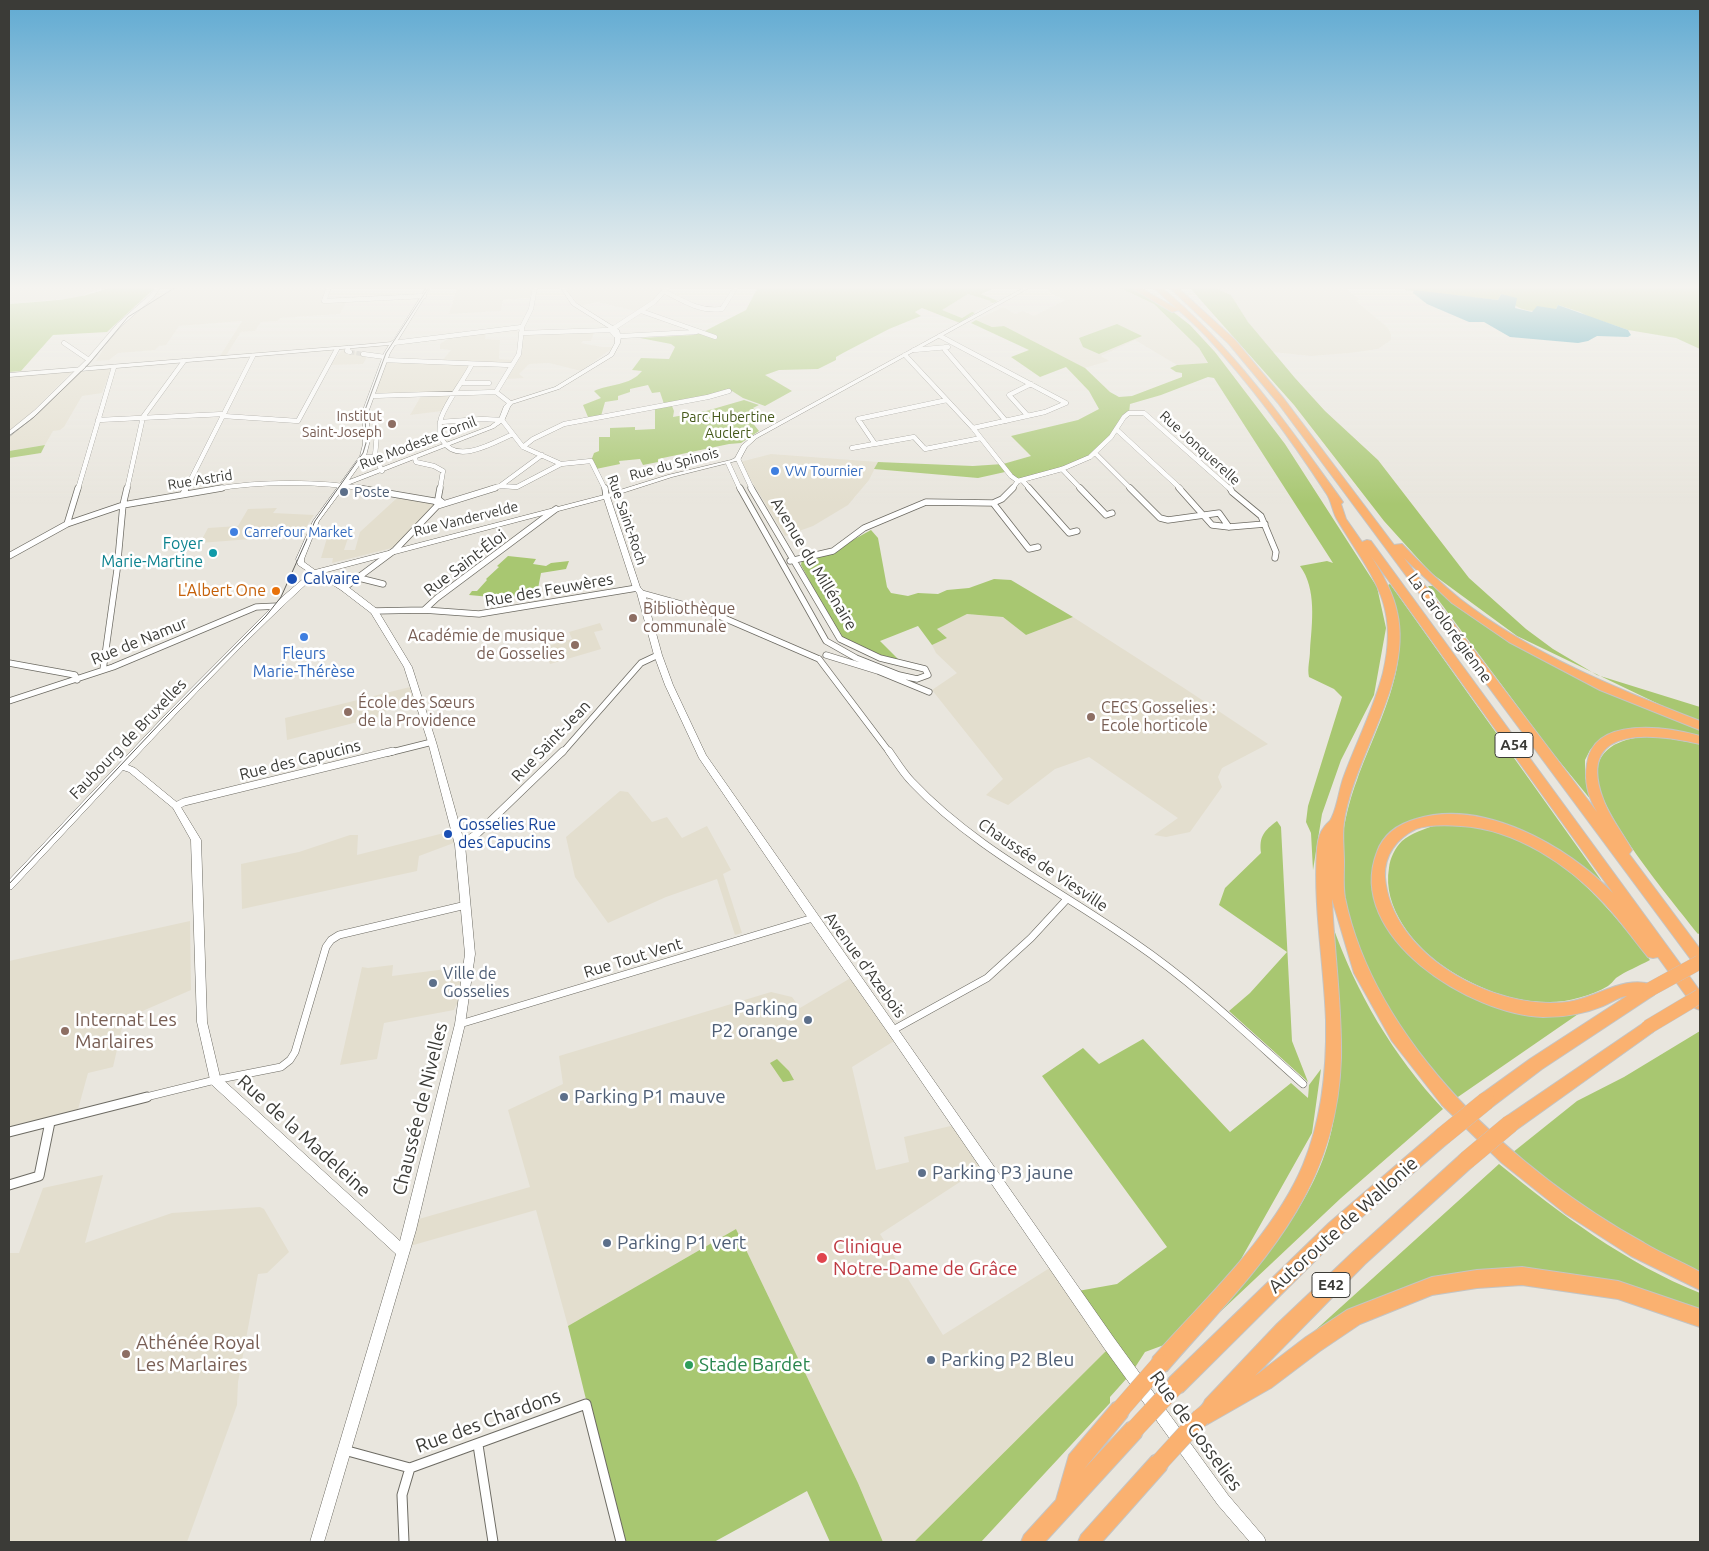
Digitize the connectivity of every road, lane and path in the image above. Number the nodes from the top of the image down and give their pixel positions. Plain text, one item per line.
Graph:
1 (206, 359) edge
2 (251, 359) edge
3 (331, 359) edge
4 (384, 359) edge
5 (391, 359) edge
6 (516, 359) edge
7 (604, 359) edge
8 (897, 359) edge
9 (909, 359) edge
10 (952, 359) edge
11 (984, 359) edge
12 (1229, 359) edge
13 (1246, 359) edge
14 (89, 360) edge
15 (184, 361) junction
16 (472, 364) junction
17 (512, 365) junction
18 (114, 367) junction
19 (80, 369) junction
20 (9, 375) edge
21 (489, 382) dead end
22 (463, 383) junction
23 (1031, 384) junction
24 (729, 391) dead end
25 (496, 392) junction
26 (454, 394) junction
27 (371, 396) junction
28 (947, 400) junction
29 (510, 403) junction
30 (224, 415) junction
31 (1028, 416) junction
32 (143, 417) junction
33 (98, 420) junction
34 (502, 420) junction
35 (1006, 421) junction
36 (440, 422) junction
37 (973, 428) junction
38 (1116, 429) junction
39 (366, 433) junction
40 (9, 434) edge
41 (513, 434) junction
42 (981, 438) junction
43 (874, 444) junction
44 (444, 445) junction
45 (523, 447) junction
46 (852, 448) dead end
47 (1095, 453) junction
48 (542, 455) junction
49 (375, 456) junction
50 (362, 458) junction
51 (416, 458) junction
52 (738, 459) junction
53 (728, 463) junction
54 (561, 464) junction
55 (1062, 469) junction
56 (382, 470) junction
57 (1020, 480) junction
58 (341, 486) junction
59 (500, 486) junction
60 (753, 490) junction
61 (743, 492) junction
62 (183, 494) junction
63 (606, 496) junction
64 (1334, 497) junction
65 (439, 502) junction
66 (993, 503) junction
67 (123, 505) junction
68 (1112, 514) dead end
69 (542, 515) junction
70 (1202, 515) junction
71 (66, 524) junction
72 (1265, 524) junction
73 (1229, 527) junction
74 (1076, 531) dead end
75 (1379, 532) junction
76 (1038, 547) dead end
77 (395, 550) junction
78 (9, 556) edge
79 (1276, 558) dead end
80 (793, 560) junction
81 (783, 562) junction
82 (314, 573) junction
83 (359, 578) junction
84 (383, 584) dead end
85 (344, 588) junction
86 (639, 590) junction
87 (278, 606) junction
88 (424, 610) junction
89 (374, 611) junction
90 (270, 614) joint
91 (840, 639) junction
92 (833, 647) junction
93 (658, 655) junction
94 (823, 657) junction
95 (9, 664) edge
96 (103, 670) junction
97 (78, 680) junction
98 (929, 692) dead end
99 (9, 702) edge
100 (1700, 726) edge
101 (1700, 740) edge
102 (432, 742) junction
103 (122, 766) junction
104 (176, 806) junction
105 (1338, 822) junction
106 (460, 845) junction
107 (1641, 882) junction
108 (9, 886) edge
109 (1067, 899) junction
110 (466, 905) junction
111 (812, 918) junction
112 (1700, 961) edge
113 (1627, 996) junction
114 (1698, 998) edge
115 (460, 1024) junction
116 (893, 1030) junction
117 (215, 1080) junction
118 (1303, 1084) dead end
119 (50, 1122) junction
120 (9, 1132) edge
121 (9, 1185) edge
122 (403, 1252) junction
123 (1700, 1281) edge
124 (1700, 1318) edge
125 (1107, 1339) joint
126 (1201, 1417) junction
127 (478, 1445) junction
128 (344, 1450) junction
129 (410, 1468) junction
130 (1064, 1505) junction
131 (317, 1542) edge
132 (404, 1542) edge
133 (493, 1542) edge
134 (621, 1542) edge
135 (1031, 1542) edge
136 (1088, 1542) edge
137 (1259, 1542) edge

1 - 15 main road
2 - 30 street
3 - 30 street
4 - 27 main road
5 - 16 street
6 - 17 street
7 - 29 main road
8 - 52 main road, Rue du Spinois
9 - 28 street
10 - 35 street
11 - 23 street
12 - 64 highway, La Carolorégienne / A54
13 - 75 highway, La Carolorégienne / A54
14 - 19 street
15 - 18 main road
15 - 32 street
16 - 17 street
16 - 22 street
17 - 25 street
18 - 19 main road
18 - 33 street
19 - 20 main road
19 - 40 street
21 - 22 street
22 - 26 street
23 - 31 street
23 - 31 street
24 - 45 street
25 - 26 street
25 - 29 street
26 - 27 street
26 - 36 street
27 - 39 main road
28 - 37 street
28 - 43 street
29 - 34 main road
30 - 32 street
30 - 62 street
31 - 35 street
32 - 33 street
32 - 67 street
33 - 71 street
34 - 36 street
34 - 41 street
34 - 44 main road, Rue Modeste Cornil
35 - 37 street
36 - 44 street
37 - 42 street
38 - 47 street, Rue Jonquerelle
38 - 70 street
38 - 72 street, Rue Jonquerelle
39 - 49 street
39 - 50 main road
41 - 44 street
41 - 45 street
42 - 43 street
42 - 57 street
43 - 46 street
44 - 51 main road, Rue Modeste Cornil
45 - 48 street
47 - 55 street, Rue Jonquerelle
47 - 70 street
48 - 54 street
48 - 59 street
49 - 50 street
49 - 56 street
50 - 58 main road
51 - 56 main road, Rue Modeste Cornil
51 - 65 street
52 - 53 main road, Rue du Spinois
52 - 60 street, Avenue du Millénaire
53 - 61 street, Avenue du Millénaire
53 - 63 main road, Rue du Spinois
54 - 59 street
54 - 63 street, Rue Saint-Roch
55 - 57 street, Rue Jonquerelle
55 - 68 street
56 - 58 main road, Rue Modeste Cornil
57 - 66 street
57 - 74 street
58 - 62 street, Rue Astrid
58 - 65 street, Rue Astrid
58 - 82 main road, Chaussée de Nivelles
59 - 65 street
60 - 61 street
60 - 80 street, Avenue du Millénaire
61 - 81 street, Avenue du Millénaire
62 - 67 street, Rue Astrid
63 - 69 main road, Rue Vandervelde
63 - 86 main road, Rue Saint-Roch
64 - 105 highway
64 - 114 highway, La Carolorégienne / A54
65 - 77 street
66 - 76 street
66 - 80 street
67 - 71 street, Rue Astrid
67 - 96 street
69 - 77 main road, Rue Vandervelde
69 - 88 street, Rue Saint-Éloi
70 - 73 street
70 - 73 street
71 - 78 street, Rue Astrid
72 - 73 street
72 - 79 street, Rue Jonquerelle
75 - 100 highway
75 - 107 highway, La Carolorégienne / A54
77 - 82 main road, Rue Vandervelde
77 - 83 street
80 - 81 street
80 - 91 street, Avenue du Millénaire
81 - 92 street, Avenue du Millénaire
82 - 85 main road, Chaussée de Nivelles
82 - 87 main road
83 - 84 street
83 - 85 street
85 - 89 main road, Chaussée de Nivelles
86 - 88 street, Rue des Feuwères
86 - 93 main road, Avenue d'Azebois
86 - 94 street
87 - 90 main road
87 - 96 street, Rue de Namur
88 - 89 street, Rue des Feuwères
89 - 102 main road, Chaussée de Nivelles
90 - 103 main road, Faubourg de Bruxelles
91 - 92 street
91 - 92 street, Avenue du Millénaire
92 - 94 street
93 - 106 street, Rue Saint-Jean
93 - 111 main road, Avenue d'Azebois
94 - 98 street
94 - 109 street, Chaussée de Viesville
95 - 97 street
96 - 97 street, Rue de Namur
97 - 99 street, Rue de Namur
101 - 107 highway
102 - 104 street, Rue des Capucins
102 - 106 main road, Chaussée de Nivelles
103 - 104 main road, Rue de la Madeleine
103 - 108 main road, Faubourg de Bruxelles
104 - 117 main road, Rue de la Madeleine
105 - 123 highway
105 - 130 highway, bridge
106 - 110 main road, Chaussée de Nivelles
107 - 112 highway, La Carolorégienne / A54
109 - 116 street
109 - 118 street, Chaussée de Viesville
110 - 115 main road, Chaussée de Nivelles
110 - 117 street
111 - 115 street, Rue Tout Vent
111 - 116 main road, Avenue d'Azebois
112 - 113 highway, Autoroute de Wallonie / E42, bridge
113 - 114 highway
113 - 130 highway, Autoroute de Wallonie / E42, bridge
114 - 126 highway, Autoroute de Wallonie / E42, bridge
115 - 122 main road, Chaussée de Nivelles
116 - 125 main road, Avenue d'Azebois
117 - 119 street
117 - 122 main road, Rue de la Madeleine
119 - 120 street
119 - 121 street
122 - 128 main road, Chaussée de Nivelles
124 - 126 highway
125 - 137 main road, Rue de Gosselies
126 - 136 highway, Autoroute de Wallonie / E42, bridge
127 - 129 street, Rue des Chardons
127 - 133 street
127 - 134 street, Rue des Chardons
128 - 129 street, Rue des Chardons
128 - 131 main road, Chaussée de Nivelles
129 - 132 street
130 - 135 highway, Autoroute de Wallonie / E42

